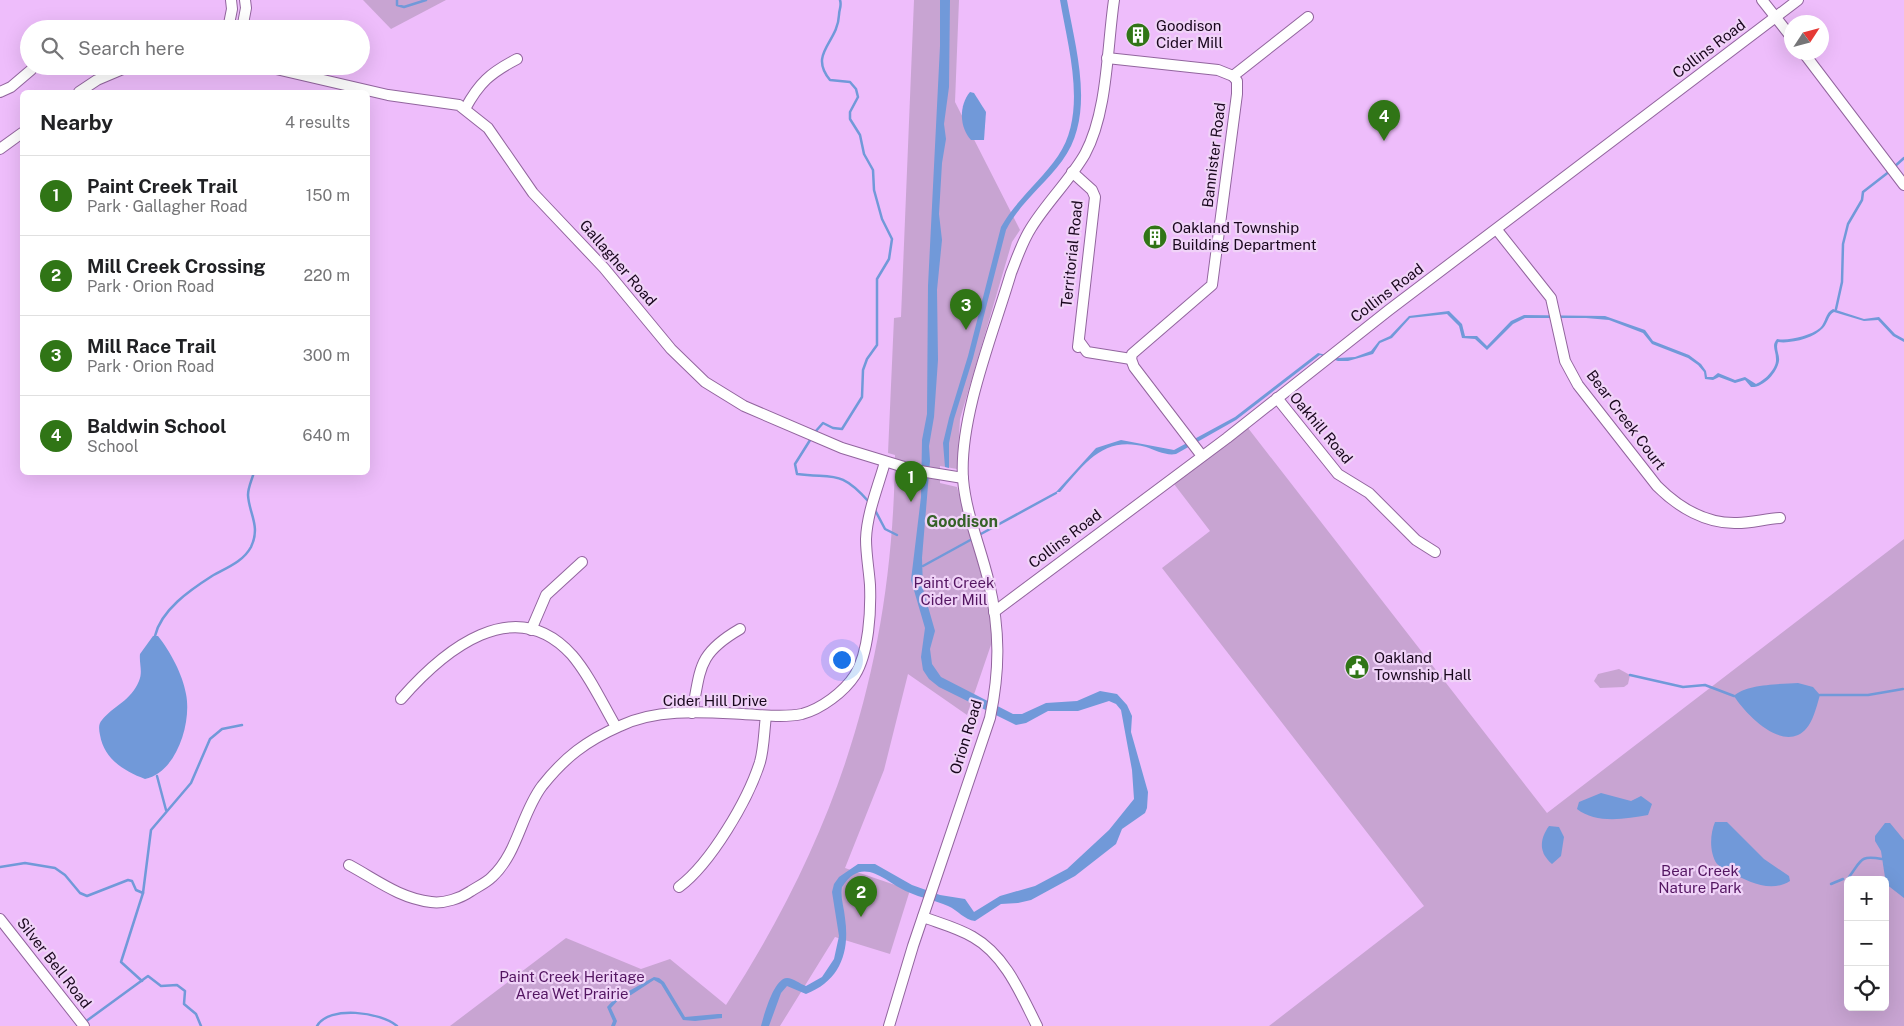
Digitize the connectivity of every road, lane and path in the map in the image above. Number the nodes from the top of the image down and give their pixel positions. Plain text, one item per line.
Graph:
1 (231, 0) edge
2 (245, 0) edge
3 (1114, 0) edge
4 (1762, 0) edge
5 (1798, 0) edge
6 (1308, 17) dead end
7 (1775, 18) junction
8 (230, 20) edge
9 (244, 20) edge
10 (1784, 29) edge
11 (1107, 58) junction
12 (517, 59) dead end
13 (1809, 60) edge
14 (25, 75) edge
15 (109, 75) edge
16 (302, 75) edge
17 (1233, 76) junction
18 (82, 90) edge
19 (366, 90) edge
20 (370, 91) edge
21 (0, 92) edge
22 (465, 109) junction
23 (20, 134) edge
24 (0, 149) edge
25 (1072, 172) junction
26 (1904, 185) edge
27 (1497, 230) junction
28 (1131, 359) junction
29 (1277, 398) junction
30 (1202, 456) junction
31 (885, 462) junction
32 (963, 478) junction
33 (1780, 518) dead end
34 (1435, 552) dead end
35 (582, 562) dead end
36 (994, 612) junction
37 (740, 629) dead end
38 (531, 630) junction
39 (401, 699) dead end
40 (692, 713) junction
41 (766, 716) junction
42 (616, 727) junction
43 (349, 865) dead end
44 (679, 887) dead end
45 (923, 917) junction
46 (0, 919) edge
47 (84, 1026) edge
48 (889, 1026) edge
49 (1037, 1026) edge

1 - 8 street
2 - 9 street
3 - 11 street
4 - 7 street
5 - 7 street, Collins Road
6 - 17 street
7 - 10 street
7 - 27 street, Collins Road
11 - 17 street
11 - 25 street
12 - 22 street
13 - 26 street
14 - 21 street
15 - 18 street
16 - 19 street, Gallagher Road
17 - 28 street, Bannister Road
20 - 22 street, Gallagher Road
22 - 31 street, Gallagher Road
23 - 24 street
25 - 28 street, Territorial Road
25 - 32 street, Orion Road
27 - 29 street, Collins Road
27 - 33 street, Bear Creek Court
28 - 30 street
29 - 30 street, Collins Road
29 - 34 street, Oakhill Road
30 - 36 street, Collins Road
31 - 32 street, Gallagher Road
31 - 41 street, Cider Hill Drive
32 - 36 street, Orion Road
35 - 38 street
36 - 45 street, Orion Road
37 - 40 street
38 - 39 street
38 - 42 street
40 - 41 street, Cider Hill Drive
40 - 42 street, Cider Hill Drive
41 - 44 street
42 - 43 street, Cider Hill Drive
45 - 48 street, Orion Road
45 - 49 street
46 - 47 street, Silver Bell Road

